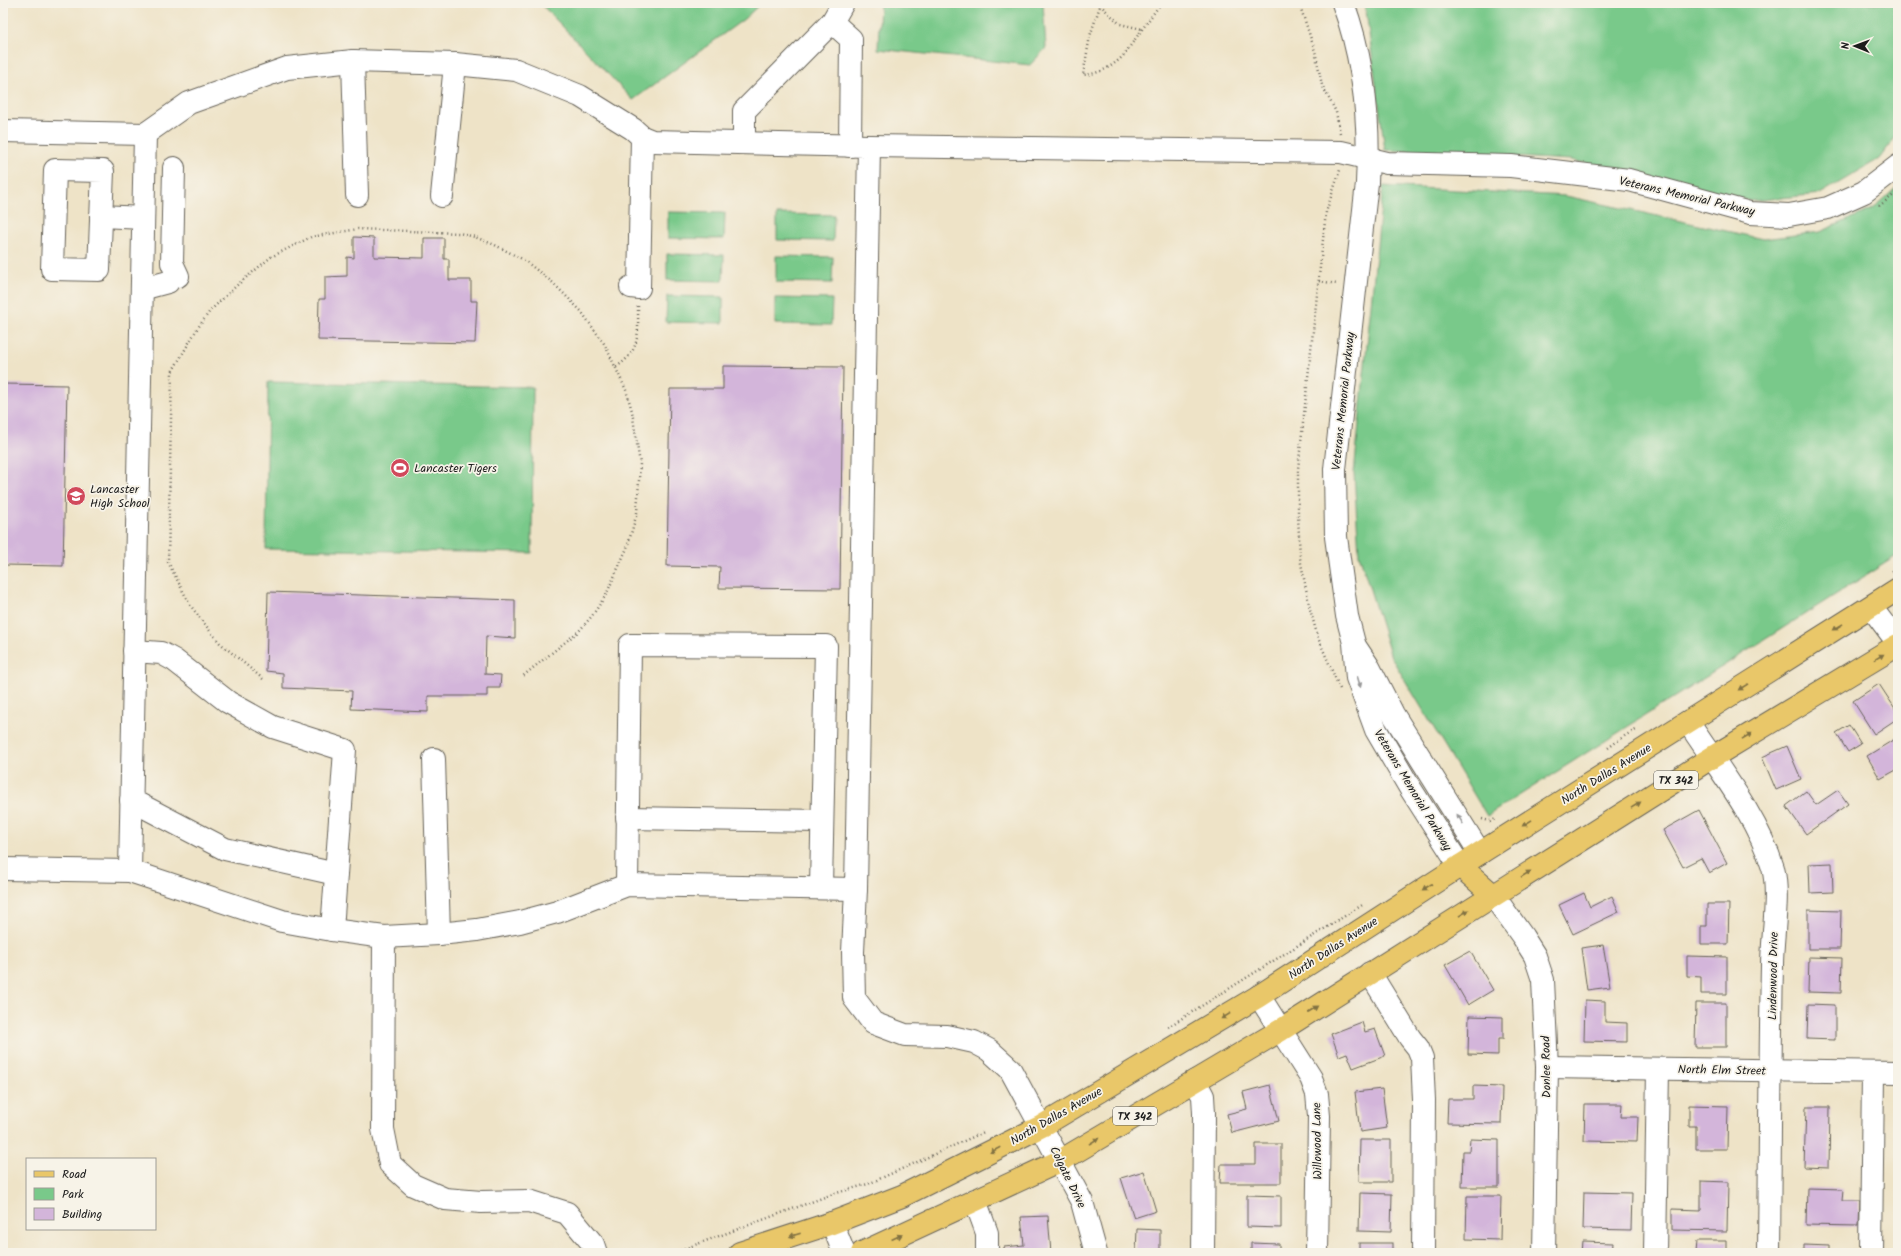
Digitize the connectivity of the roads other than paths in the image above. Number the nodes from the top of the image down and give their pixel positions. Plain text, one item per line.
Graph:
1 (843, 3) edge
2 (1343, 3) edge
3 (832, 22) junction
4 (353, 61) junction
5 (455, 64) junction
6 (3, 131) edge
7 (145, 134) junction
8 (642, 137) junction
9 (744, 143) junction
10 (860, 146) junction
11 (1368, 158) junction
12 (1898, 166) edge
13 (144, 182) junction
14 (357, 195) dead end
15 (442, 196) dead end
16 (102, 216) junction
17 (143, 218) junction
18 (635, 287) road end
19 (142, 289) junction
20 (1898, 589) edge
21 (1871, 607) junction
22 (1354, 643) junction
23 (1898, 644) edge
24 (134, 652) junction
25 (1688, 722) junction
26 (1711, 758) junction
27 (434, 759) dead end
28 (131, 800) junction
29 (627, 818) junction
30 (822, 821) junction
31 (1480, 853) junction
32 (1460, 866) junction
33 (3, 869) edge
34 (130, 871) junction
35 (336, 874) junction
36 (627, 885) junction
37 (821, 887) junction
38 (856, 889) junction
39 (1493, 895) junction
40 (332, 930) junction
41 (439, 934) junction
42 (384, 937) junction
43 (1370, 973) junction
44 (1259, 996) junction
45 (1280, 1030) junction
46 (1547, 1067) junction
47 (1658, 1069) junction
48 (1772, 1071) junction
49 (1873, 1072) junction
50 (1898, 1072) edge
51 (1195, 1081) junction
52 (1042, 1126) junction
53 (1060, 1161) junction
54 (975, 1200) junction
55 (832, 1222) junction
56 (596, 1253) edge
57 (740, 1253) edge
58 (844, 1253) edge
59 (862, 1253) edge
60 (987, 1253) edge
61 (1096, 1253) edge
62 (1203, 1253) edge
63 (1317, 1253) edge
64 (1423, 1253) edge
65 (1544, 1253) edge
66 (1655, 1253) edge
67 (1769, 1253) edge
68 (1871, 1253) edge

1 - 3 street
2 - 11 street, Veterans Memorial Parkway
3 - 9 street
3 - 10 street, Colgate Drive
4 - 5 street
4 - 7 street
4 - 14 street
5 - 8 street
5 - 15 street
6 - 7 street
7 - 13 street
8 - 9 street
8 - 18 street
9 - 10 street
10 - 11 street
10 - 38 street, Colgate Drive
11 - 12 street, Veterans Memorial Parkway
11 - 22 street, Veterans Memorial Parkway
13 - 17 street
13 - 19 street
16 - 16 street
16 - 17 street
17 - 19 street
19 - 24 street
20 - 21 main road, North Dallas Avenue
21 - 23 street
21 -> 25 main road, North Dallas Avenue
31 -> 22 street, Veterans Memorial Parkway
22 -> 32 street, Veterans Memorial Parkway
26 -> 23 main road, TX 342
24 - 28 street
24 - 35 street
25 - 26 street, Lindenwood Drive
25 -> 31 main road, North Dallas Avenue
39 -> 26 main road, TX 342
26 - 48 street, Lindenwood Drive
27 - 41 street
28 - 34 street
28 - 35 street
29 - 30 street
29 - 30 street
29 - 36 street
30 - 37 street
31 - 32 main road, North Dallas Avenue
31 - 39 main road
32 - 39 main road
32 -> 44 main road, North Dallas Avenue
33 - 34 street
34 - 40 street
35 - 40 street
36 - 37 street
36 - 41 street
37 - 38 street
38 - 52 street, Colgate Drive
43 -> 39 main road, TX 342
39 - 46 street, Donlee Road
40 - 42 street
41 - 42 street
42 - 56 street
45 -> 43 main road, TX 342
43 - 64 street
44 - 45 street, Willowood Lane
44 -> 52 main road, North Dallas Avenue
45 - 51 main road, TX 342
45 - 63 street, Willowood Lane
46 - 47 street, North Elm Street
46 - 65 street, Donlee Road
47 - 48 street, North Elm Street
47 - 66 street
48 - 49 street, North Elm Street
48 - 67 street, Lindenwood Drive
49 - 50 street, North Elm Street
49 - 68 street
53 -> 51 main road, TX 342
51 - 62 street
52 - 53 street, Colgate Drive
52 -> 55 main road, North Dallas Avenue
53 - 54 main road, TX 342
53 - 61 street, Colgate Drive
59 -> 54 main road, TX 342
54 - 60 street
55 -> 57 main road, North Dallas Avenue
55 - 58 street

